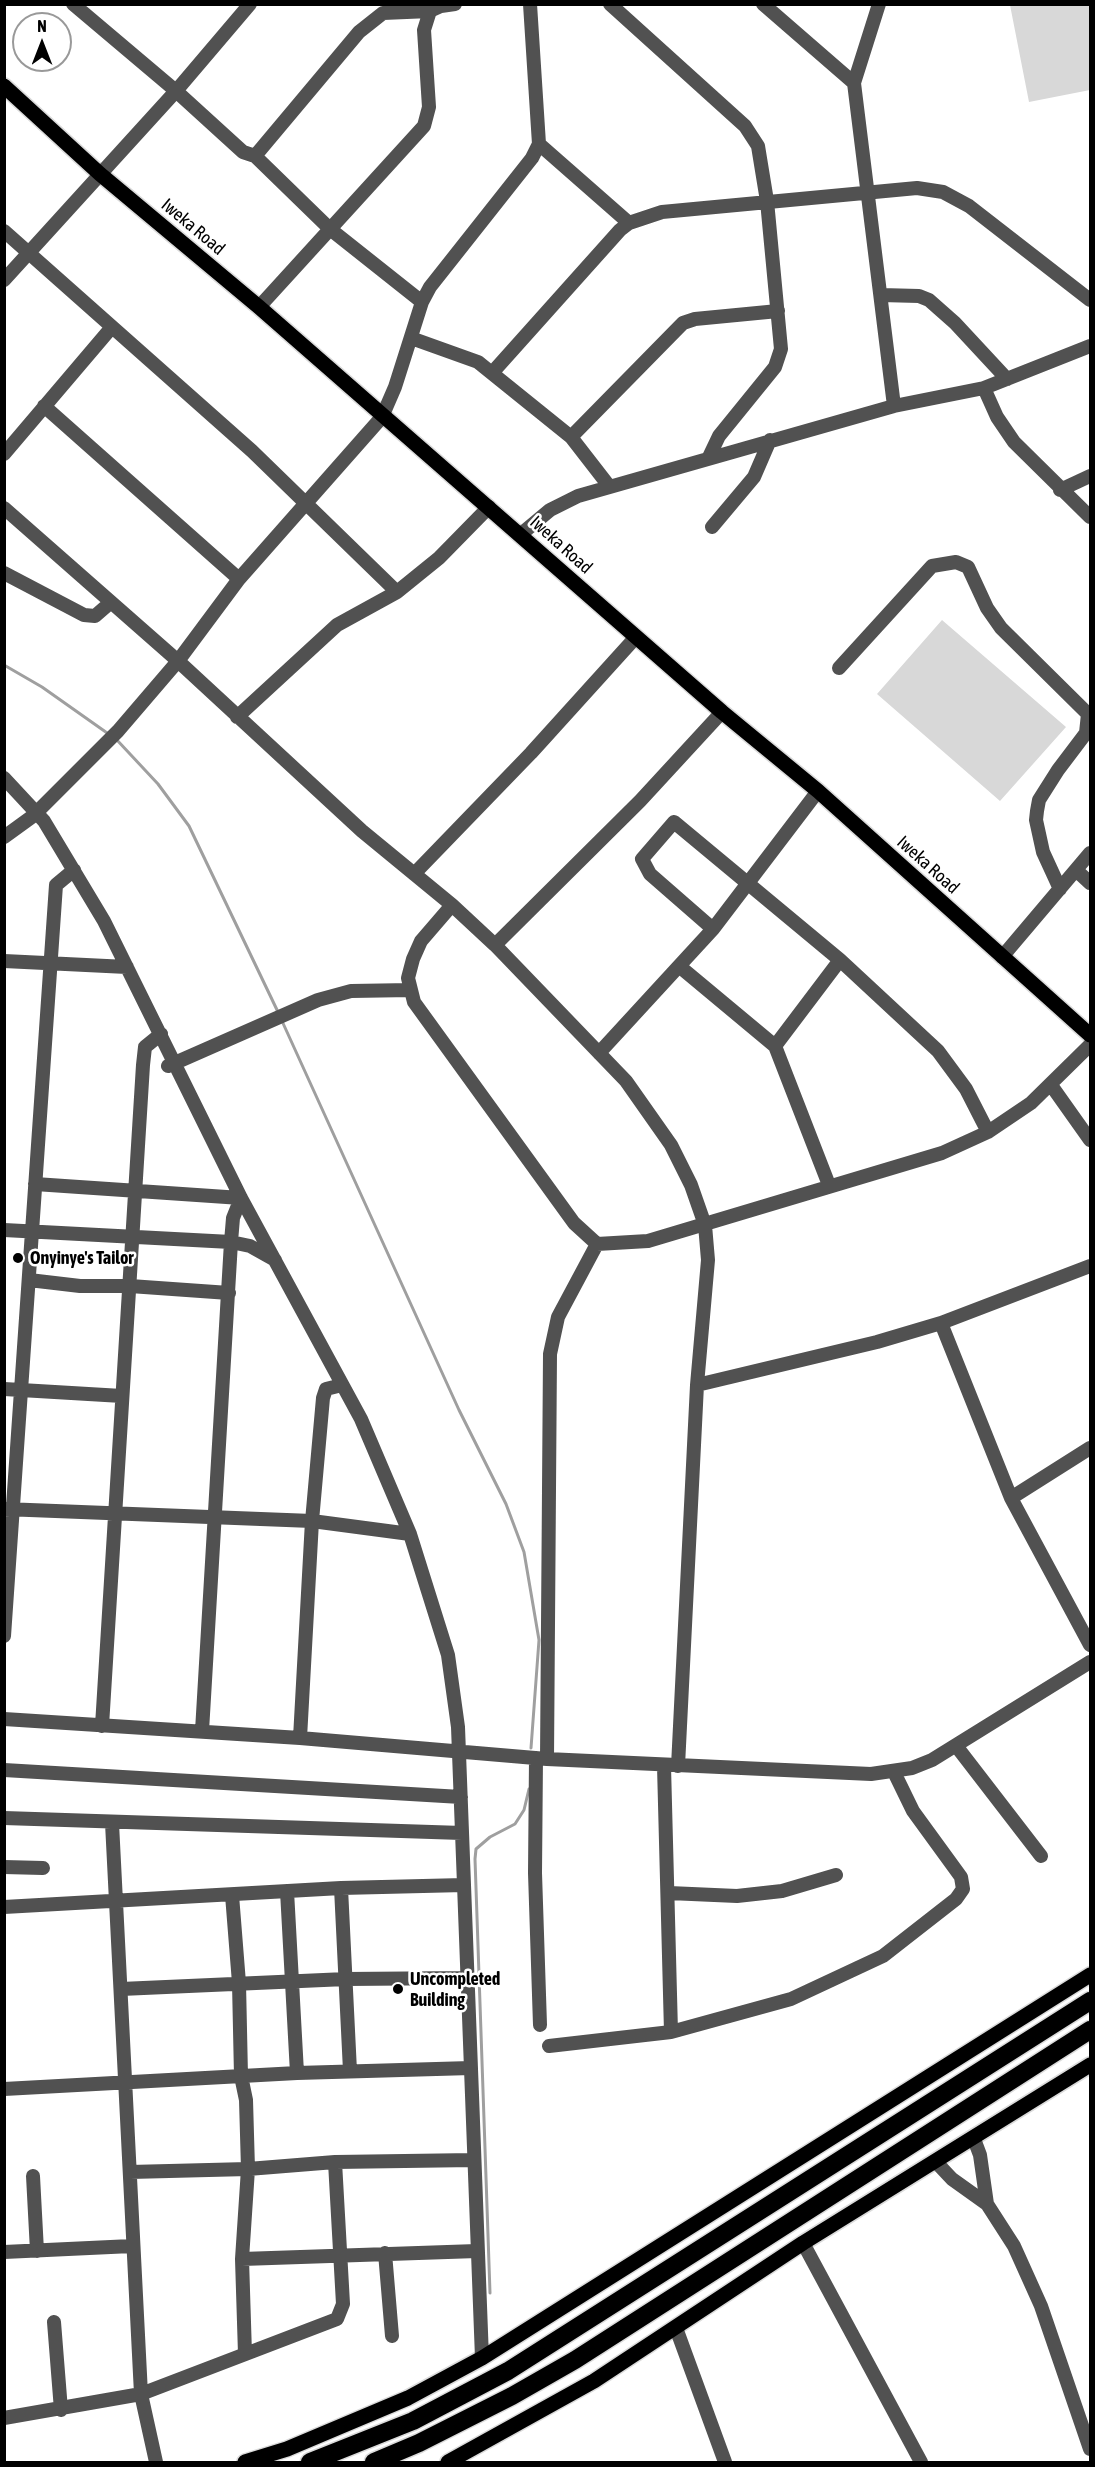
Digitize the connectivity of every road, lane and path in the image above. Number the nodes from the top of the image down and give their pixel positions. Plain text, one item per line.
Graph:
1 (73, 4) edge
2 (250, 4) edge
3 (455, 4) edge
4 (530, 4) edge
5 (610, 4) edge
6 (763, 4) edge
7 (879, 4) edge
8 (430, 11) junction
9 (854, 83) junction
10 (4, 86) edge
11 (176, 91) junction
12 (539, 144) junction
13 (255, 156) junction
14 (100, 174) junction
15 (867, 192) junction
16 (767, 201) junction
17 (630, 223) junction
18 (330, 229) junction
19 (4, 231) edge
20 (30, 252) junction
21 (4, 280) edge
22 (881, 295) junction
23 (1090, 300) edge
24 (422, 302) junction
25 (259, 307) junction
26 (777, 311) junction
27 (112, 327) junction
28 (411, 338) junction
29 (1090, 346) edge
30 (492, 373) junction
31 (1007, 379) junction
32 (984, 388) junction
33 (44, 406) junction
34 (894, 406) junction
35 (382, 417) junction
36 (571, 437) junction
37 (11, 438) edge
38 (770, 440) junction
39 (4, 454) edge
40 (709, 457) junction
41 (1090, 477) edge
42 (609, 486) junction
43 (1060, 490) junction
44 (307, 502) junction
45 (489, 507) junction
46 (4, 508) edge
47 (1090, 517) edge
48 (712, 527) dead end
49 (520, 535) junction
50 (4, 573) edge
51 (239, 579) junction
52 (396, 592) junction
53 (110, 603) junction
54 (636, 637) junction
55 (178, 661) junction
56 (839, 668) dead end
57 (722, 712) junction
58 (237, 717) junction
59 (4, 778) edge
60 (818, 791) junction
61 (37, 812) junction
62 (4, 837) edge
63 (1090, 853) edge
64 (74, 870) junction
65 (1076, 870) junction
66 (414, 874) junction
67 (747, 883) junction
68 (1090, 883) edge
69 (1060, 889) junction
70 (452, 905) junction
71 (713, 929) junction
72 (495, 945) junction
73 (1002, 957) junction
74 (840, 960) junction
75 (4, 961) edge
76 (50, 965) junction
77 (679, 966) junction
78 (127, 967) junction
79 (411, 990) junction
80 (161, 1034) junction
81 (1090, 1035) edge
82 (1090, 1045) edge
83 (775, 1046) junction
84 (599, 1053) junction
85 (172, 1064) junction
86 (1051, 1085) junction
87 (988, 1132) junction
88 (1090, 1140) edge
89 (34, 1184) junction
90 (829, 1185) junction
91 (136, 1191) junction
92 (241, 1198) junction
93 (705, 1225) junction
94 (4, 1230) edge
95 (32, 1232) junction
96 (133, 1238) junction
97 (231, 1242) junction
98 (597, 1244) junction
99 (277, 1261) junction
100 (1090, 1266) edge
101 (29, 1280) junction
102 (130, 1286) junction
103 (229, 1293) junction
104 (941, 1323) junction
105 (342, 1385) junction
106 (696, 1385) junction
107 (4, 1389) edge
108 (22, 1390) junction
109 (122, 1396) junction
110 (1090, 1448) edge
111 (1011, 1498) junction
112 (10, 1509) edge
113 (116, 1512) junction
114 (215, 1516) junction
115 (312, 1521) junction
116 (410, 1534) junction
117 (4, 1636) edge
118 (1090, 1645) edge
119 (1090, 1662) edge
120 (4, 1719) edge
121 (102, 1725) junction
122 (202, 1731) junction
123 (300, 1738) junction
124 (957, 1747) junction
125 (459, 1752) junction
126 (542, 1758) junction
127 (664, 1766) junction
128 (678, 1766) junction
129 (4, 1770) edge
130 (894, 1772) junction
131 (461, 1797) junction
132 (4, 1818) edge
133 (112, 1823) junction
134 (462, 1833) junction
135 (1041, 1857) dead end
136 (4, 1867) edge
137 (43, 1868) dead end
138 (836, 1875) dead end
139 (464, 1885) junction
140 (341, 1888) junction
141 (287, 1892) junction
142 (669, 1893) junction
143 (232, 1895) junction
144 (117, 1902) junction
145 (4, 1907) edge
146 (1090, 1976) edge
147 (467, 1978) junction
148 (346, 1979) junction
149 (290, 1981) junction
150 (239, 1983) junction
151 (121, 1989) junction
152 (1090, 2001) edge
153 (540, 2025) dead end
154 (1090, 2030) edge
155 (671, 2031) junction
156 (549, 2046) dead end
157 (1090, 2065) edge
158 (471, 2068) junction
159 (350, 2071) junction
160 (297, 2073) junction
161 (241, 2076) junction
162 (124, 2082) junction
163 (4, 2089) edge
164 (974, 2139) junction
165 (474, 2160) junction
166 (335, 2162) junction
167 (936, 2162) junction
168 (248, 2169) junction
169 (130, 2172) junction
170 (33, 2176) dead end
171 (987, 2204) junction
172 (803, 2243) junction
173 (132, 2246) junction
174 (37, 2251) junction
175 (477, 2251) junction
176 (4, 2252) edge
177 (385, 2253) junction
178 (340, 2255) junction
179 (242, 2259) junction
180 (54, 2322) dead end
181 (676, 2328) junction
182 (392, 2336) dead end
183 (246, 2354) junction
184 (482, 2358) junction
185 (141, 2394) junction
186 (61, 2410) junction
187 (4, 2418) edge
188 (1090, 2449) edge
189 (156, 2463) edge
190 (245, 2463) edge
191 (310, 2463) edge
192 (374, 2463) edge
193 (448, 2463) edge
194 (724, 2463) edge
195 (921, 2463) edge

1 - 11 street
2 - 11 street
3 - 8 street
4 - 12 street
5 - 16 street
6 - 9 street
7 - 9 street
8 - 13 street
8 - 18 street
9 - 15 street
10 - 14 main road, Iweka Road
11 - 13 street
11 - 14 street
12 - 17 street
12 - 24 street
13 - 18 street
14 - 20 street
14 - 25 main road, Iweka Road
15 - 16 street
15 - 22 street
15 - 23 street
16 - 17 street
16 - 26 street
17 - 30 street
18 - 24 street
18 - 25 street
19 - 20 street
20 - 21 street
20 - 27 street
22 - 31 street
22 - 34 street
24 - 28 street
25 - 35 main road, Iweka Road
26 - 36 street
26 - 40 street
27 - 33 street
27 - 44 street
28 - 30 street
28 - 35 street
29 - 31 street
30 - 36 street
31 - 32 street
32 - 34 street
32 - 43 street
33 - 37 street
33 - 51 street
34 - 38 street
35 - 44 street
35 - 45 main road, Iweka Road
36 - 42 street
37 - 39 street
38 - 40 street
38 - 48 street
40 - 42 street
41 - 43 street
42 - 49 street
43 - 47 street
44 - 51 street
44 - 52 street
45 - 49 main road, Iweka Road
45 - 52 street
46 - 53 street
49 - 54 main road, Iweka Road
50 - 53 street
51 - 55 street
52 - 58 street
53 - 55 street
54 - 57 main road, Iweka Road
54 - 66 street
55 - 58 street
55 - 61 street
56 - 69 street
57 - 60 main road, Iweka Road
57 - 72 street
58 - 66 street
59 - 61 street
60 - 67 street
60 - 73 main road, Iweka Road
61 - 62 street
61 - 64 street
63 - 65 street
64 - 76 street
64 - 78 street
65 - 68 street
65 - 69 street
66 - 70 street
67 - 71 street
67 - 71 street
67 - 74 street
69 - 73 street
70 - 72 street
70 - 79 street
71 - 77 street
72 - 84 street
73 - 81 main road, Iweka Road
74 - 83 street
74 - 87 street
75 - 76 street
76 - 78 street
76 - 89 street
77 - 83 street
77 - 84 street
78 - 80 street
79 - 85 street
79 - 98 street
80 - 85 street
80 - 91 street
82 - 86 street
83 - 90 street
84 - 93 street
85 - 92 street
86 - 87 street
86 - 88 street
87 - 90 street
89 - 91 street
89 - 95 street
90 - 93 street
91 - 92 street
91 - 96 street
92 - 97 street
92 - 99 street
93 - 98 street
93 - 106 street
94 - 95 street
95 - 96 street
95 - 101 street
96 - 97 street
96 - 102 street
97 - 99 street
97 - 103 street
98 - 126 street
99 - 105 street
100 - 104 street
101 - 102 street
101 - 108 street
102 - 103 street
102 - 109 street
103 - 114 street
104 - 106 street
104 - 111 street
105 - 115 street
105 - 116 street
106 - 128 street
107 - 108 street
108 - 109 street
108 - 112 street
109 - 113 street
110 - 111 street
111 - 118 street
112 - 113 street
112 - 117 street
113 - 114 street
113 - 121 street
114 - 115 street
114 - 122 street
115 - 116 street
115 - 123 street
116 - 125 street
119 - 124 street
120 - 121 street
121 - 122 street
122 - 123 street
123 - 125 street
124 - 130 street
124 - 135 street
125 - 126 street
125 - 131 street
126 - 127 street
126 - 153 street
127 - 128 street
127 - 142 street
128 - 130 street
129 - 131 street
130 - 155 street
131 - 134 street
132 - 133 street
133 - 134 street
133 - 144 street
134 - 139 street
136 - 137 street
138 - 142 street
139 - 140 street
139 - 147 street
140 - 141 street
140 - 148 street
141 - 143 street
141 - 149 street
142 - 155 street
143 - 144 street
143 - 150 street
144 - 145 street
144 - 151 street
146 - 184 main road
147 - 148 street
147 - 158 street
148 - 149 street
148 - 159 street
149 - 150 street
149 - 160 street
150 - 151 street
150 - 161 street
151 - 162 street
152 - 191 highway
154 - 192 highway
155 - 156 street
157 - 164 main road
158 - 159 street
158 - 165 street
159 - 160 street
160 - 161 street
161 - 162 street
161 - 168 street
162 - 163 street
162 - 169 street
164 - 167 main road
164 - 171 street
165 - 166 street
165 - 175 street
166 - 168 street
166 - 178 street
167 - 171 street
167 - 172 main road
168 - 169 street
168 - 179 street
169 - 173 street
170 - 174 street
171 - 188 street
172 - 181 main road
172 - 195 street
173 - 174 street
173 - 185 street
174 - 176 street
175 - 177 street
175 - 184 street
177 - 178 street
177 - 182 street
178 - 179 street
178 - 183 street
179 - 183 street
180 - 186 street
181 - 193 main road
181 - 194 street
183 - 185 street
184 - 190 main road
185 - 186 street
185 - 189 street
186 - 187 street

